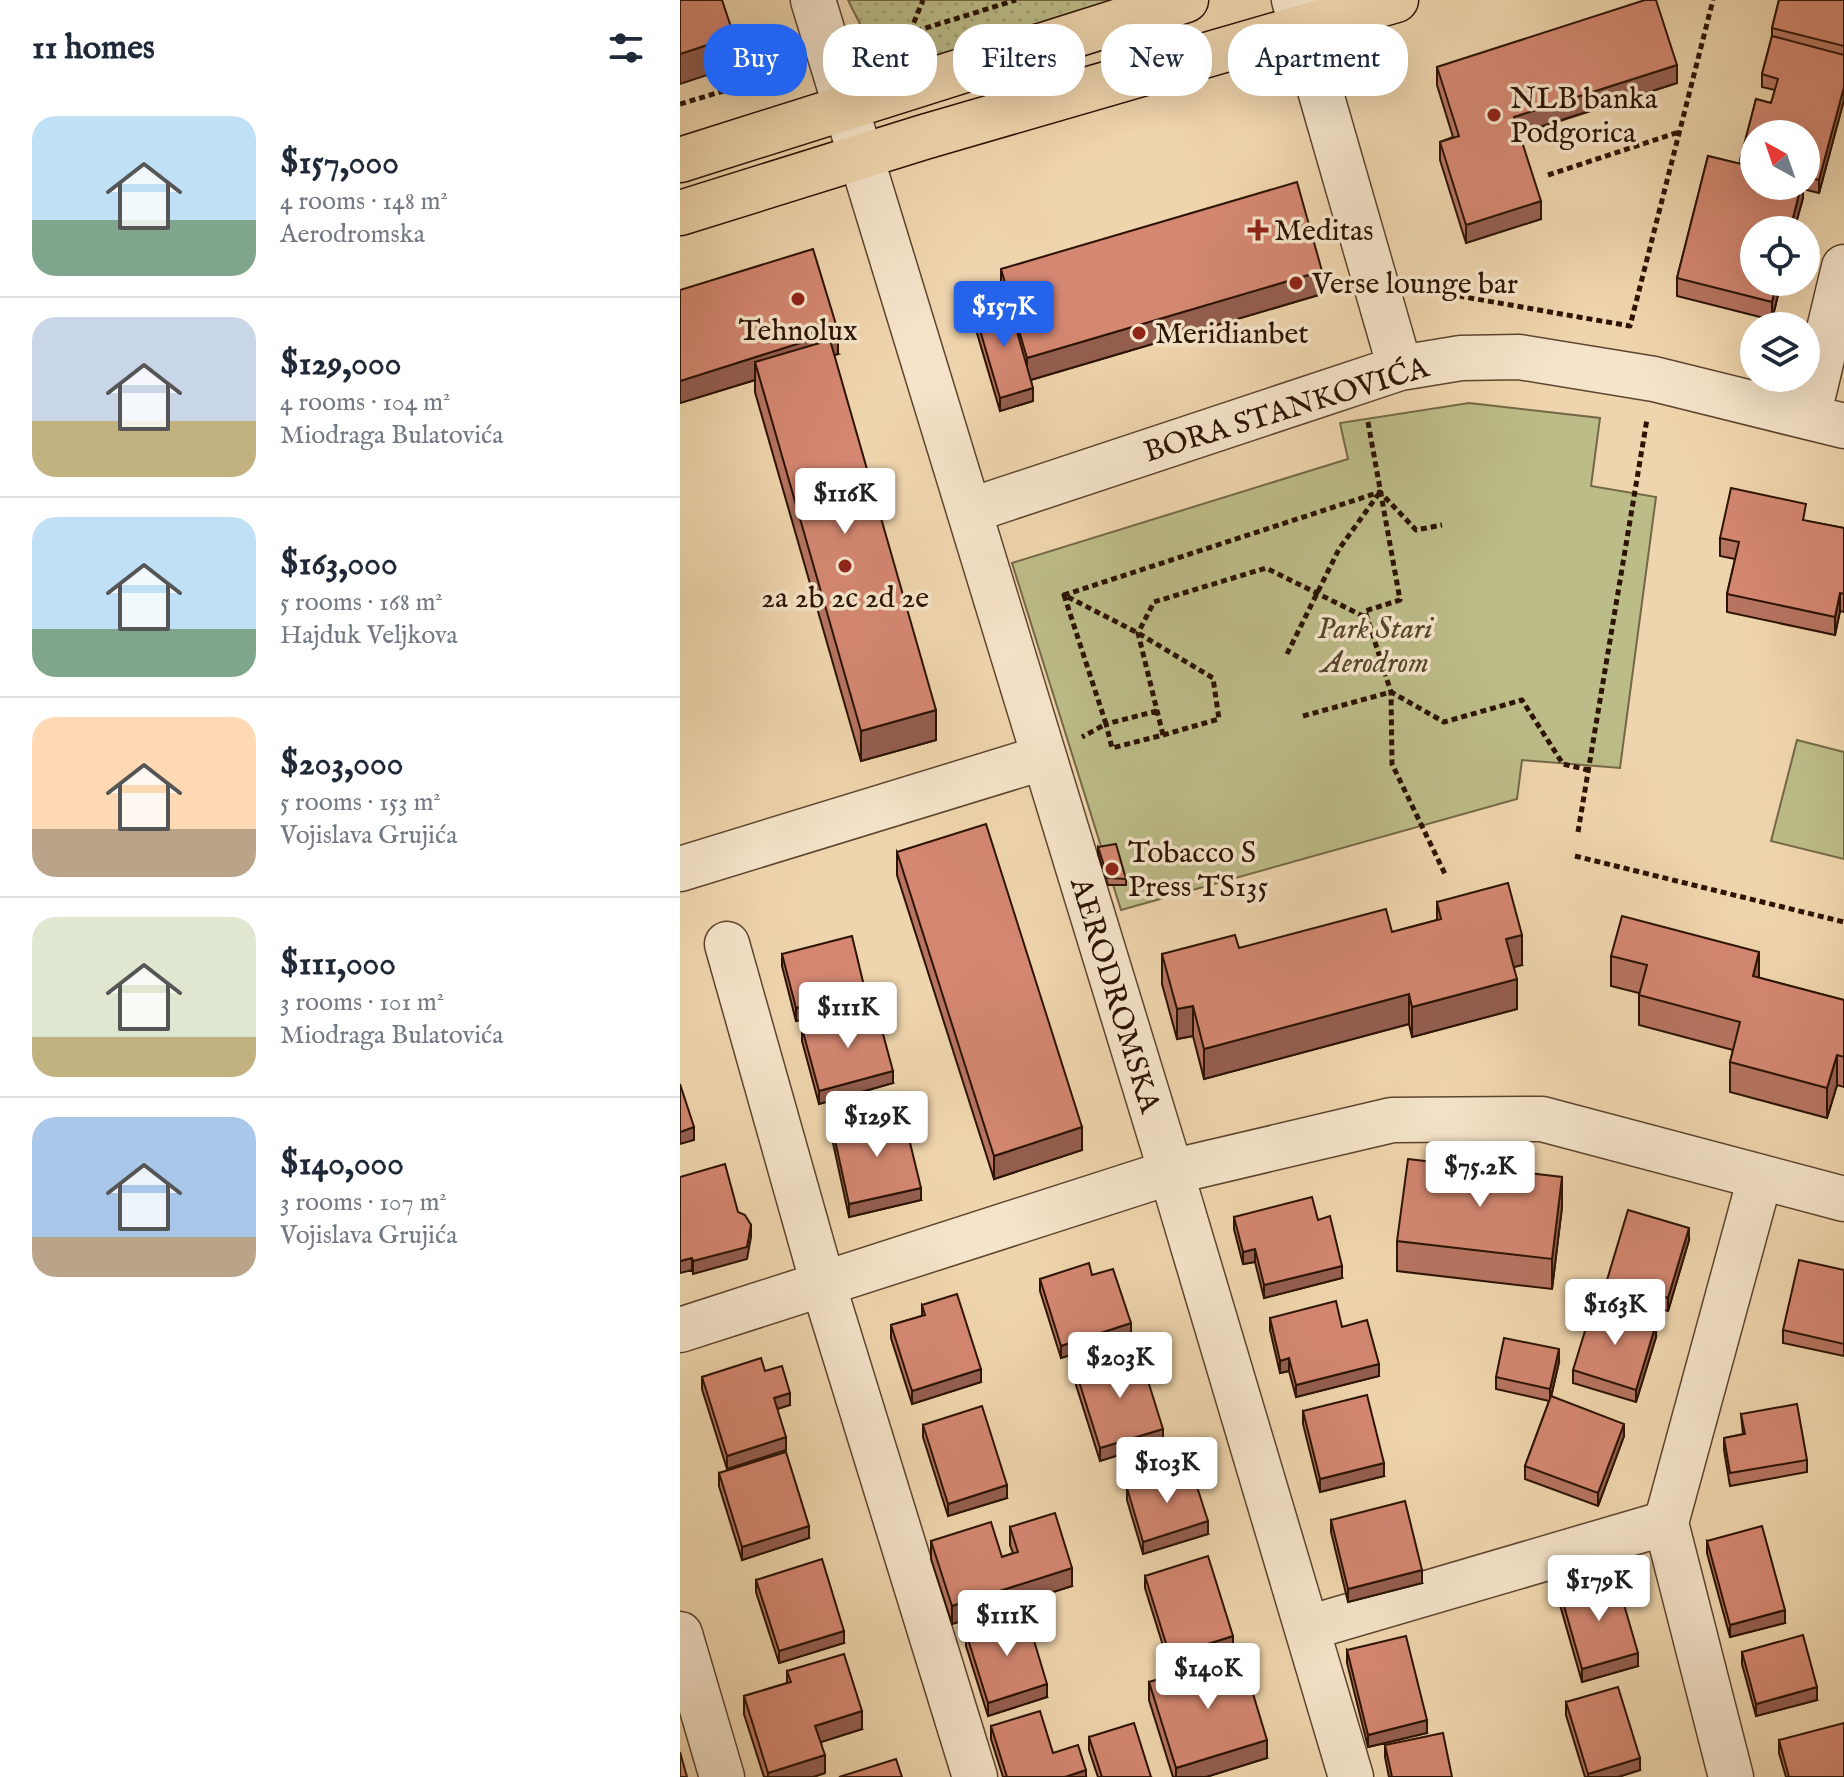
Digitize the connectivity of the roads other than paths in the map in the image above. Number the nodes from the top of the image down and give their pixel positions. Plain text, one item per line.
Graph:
1 (813, 0) edge
2 (1186, 0) edge
3 (1396, 0) edge
4 (1298, 12) edge
5 (846, 110) junction
6 (861, 158) junction
7 (680, 160) edge
8 (680, 213) edge
9 (1844, 267) edge
10 (1400, 368) junction
11 (1826, 422) edge
12 (969, 511) junction
13 (1042, 758) junction
14 (680, 869) edge
15 (727, 944) dead end
16 (1171, 1172) junction
17 (1760, 1178) junction
18 (1844, 1199) edge
19 (823, 1284) junction
20 (680, 1330) edge
21 (1666, 1523) junction
22 (1308, 1628) junction
23 (680, 1634) edge
24 (722, 1777) edge
25 (975, 1777) edge
26 (1351, 1777) edge
27 (1731, 1777) edge

1 - 5 street, AERODROMSKA
2 - 5 main road
3 - 4 main road
4 - 6 main road
4 - 10 street
5 - 6 street, AERODROMSKA
5 - 7 main road
6 - 8 main road
6 - 12 street, AERODROMSKA
9 - 11 street
10 - 11 street, BORA STANKOVIĆA
10 - 12 street, BORA STANKOVIĆA
12 - 13 street, AERODROMSKA
13 - 14 street
13 - 16 street, AERODROMSKA
15 - 19 street
16 - 17 street
16 - 19 street
16 - 22 street, AERODROMSKA
17 - 18 street
17 - 21 street
19 - 20 street
19 - 25 street
21 - 22 street
21 - 27 street
22 - 26 street, AERODROMSKA
23 - 24 street

